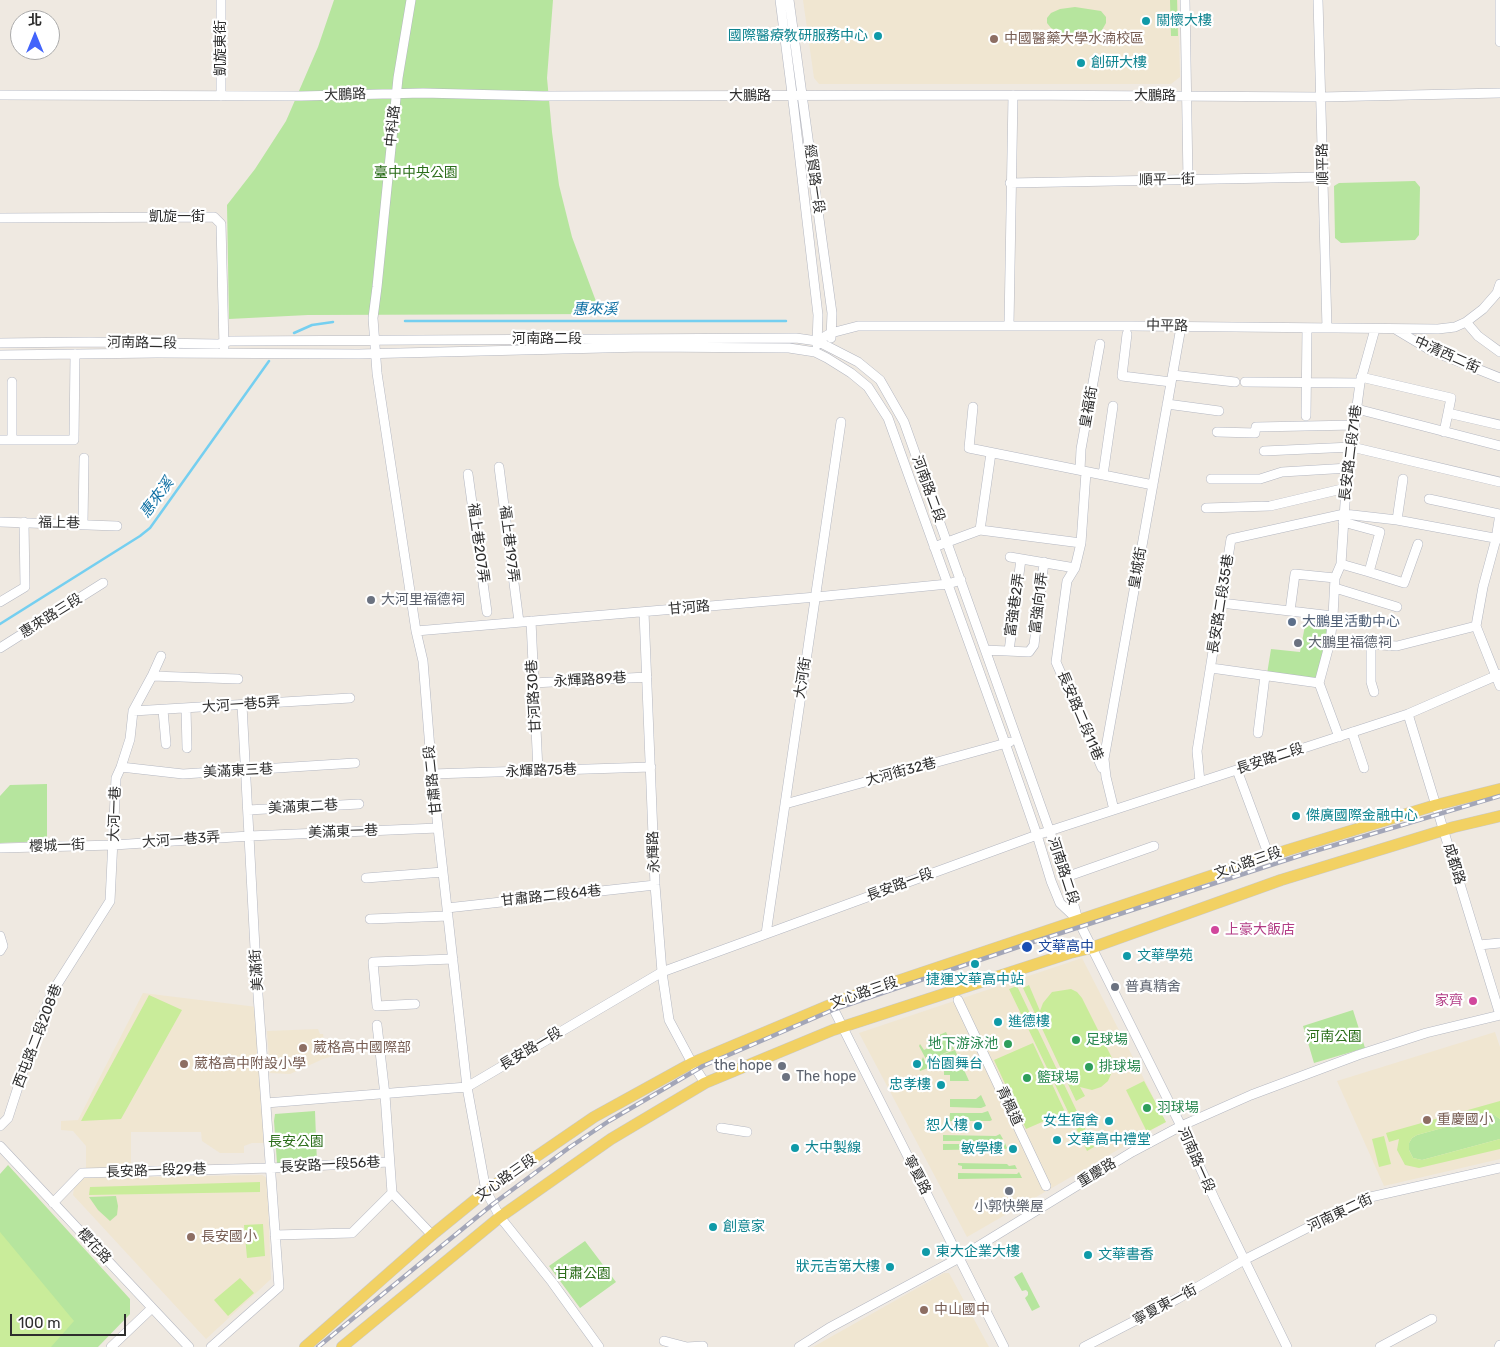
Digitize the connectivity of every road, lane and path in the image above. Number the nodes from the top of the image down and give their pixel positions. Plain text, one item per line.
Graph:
1 (220, 0) edge
2 (411, 0) edge
3 (780, 0) edge
4 (790, 0) edge
5 (1185, 0) edge
6 (1318, 0) edge
7 (1500, 0) edge
8 (1500, 24) edge
9 (1500, 42) edge
10 (397, 93) junction
11 (1500, 94) edge
12 (0, 95) edge
13 (1013, 95) junction
14 (221, 96) junction
15 (793, 96) junction
16 (802, 96) junction
17 (1187, 96) junction
18 (1321, 97) junction
19 (1323, 177) junction
20 (1188, 180) junction
21 (1010, 183) junction
22 (0, 218) edge
23 (1500, 284) edge
24 (1466, 322) junction
25 (1010, 325) junction
26 (1181, 326) junction
27 (1307, 328) junction
28 (1327, 328) junction
29 (1375, 329) junction
30 (1394, 329) junction
31 (831, 333) junction
32 (1127, 334) dead end
33 (374, 341) junction
34 (818, 341) junction
35 (0, 343) edge
36 (224, 343) junction
37 (1100, 344) dead end
38 (830, 346) junction
39 (815, 352) junction
40 (1500, 352) edge
41 (224, 353) junction
42 (375, 353) junction
43 (75, 354) junction
44 (0, 355) edge
45 (827, 358) junction
46 (1172, 378) junction
47 (1500, 378) edge
48 (1360, 380) junction
49 (12, 382) dead end
50 (1235, 382) dead end
51 (1245, 382) dead end
52 (1306, 383) junction
53 (1167, 404) junction
54 (1113, 406) dead end
55 (973, 407) dead end
56 (1357, 409) junction
57 (1219, 411) dead end
58 (1448, 413) junction
59 (1306, 416) dead end
60 (841, 422) dead end
61 (1355, 425) junction
62 (1500, 425) edge
63 (1217, 432) dead end
64 (1444, 432) junction
65 (0, 440) edge
66 (12, 440) junction
67 (1500, 446) edge
68 (1352, 447) junction
69 (1264, 451) dead end
70 (991, 453) junction
71 (84, 458) dead end
72 (499, 467) dead end
73 (1349, 468) junction
74 (1083, 471) junction
75 (468, 474) dead end
76 (1103, 475) junction
77 (1403, 479) dead end
78 (1210, 480) dead end
79 (1500, 482) edge
80 (1153, 485) junction
81 (1346, 488) junction
82 (1429, 499) dead end
83 (1206, 508) dead end
84 (1500, 514) edge
85 (1343, 518) junction
86 (1397, 520) junction
87 (0, 522) edge
88 (24, 522) junction
89 (83, 524) junction
90 (117, 526) dead end
91 (980, 530) junction
92 (1498, 539) edge
93 (947, 543) junction
94 (1081, 543) junction
95 (1418, 544) dead end
96 (934, 547) junction
97 (1010, 557) dead end
98 (1021, 559) junction
99 (1044, 562) junction
100 (1341, 564) junction
101 (1075, 568) junction
102 (1370, 572) junction
103 (1335, 578) junction
104 (961, 580) junction
105 (103, 583) dead end
106 (948, 584) junction
107 (1335, 588) junction
108 (816, 597) junction
109 (0, 602) edge
110 (1221, 603) junction
111 (1397, 607) dead end
112 (1290, 611) junction
113 (487, 612) dead end
114 (644, 612) junction
115 (1333, 616) junction
116 (530, 621) junction
117 (519, 622) junction
118 (1476, 626) junction
119 (416, 631) junction
120 (1330, 642) junction
121 (1371, 644) junction
122 (0, 648) edge
123 (986, 650) junction
124 (1008, 651) junction
125 (161, 656) dead end
126 (1211, 668) junction
127 (1498, 675) edge
128 (152, 676) junction
129 (1265, 676) junction
130 (647, 677) junction
131 (238, 678) dead end
132 (534, 683) junction
133 (1319, 683) junction
134 (1500, 686) edge
135 (1374, 692) dead end
136 (350, 698) dead end
137 (242, 705) junction
138 (186, 708) junction
139 (163, 710) junction
140 (133, 712) junction
141 (1408, 714) junction
142 (1352, 732) junction
143 (1258, 733) dead end
144 (1339, 737) junction
145 (1017, 740) junction
146 (1006, 743) junction
147 (166, 744) dead end
148 (187, 748) dead end
149 (355, 763) dead end
150 (122, 766) junction
151 (651, 767) junction
152 (1364, 768) dead end
153 (245, 770) junction
154 (1237, 770) junction
155 (538, 771) junction
156 (432, 774) junction
157 (1106, 777) junction
158 (1200, 782) junction
159 (1500, 789) edge
160 (359, 804) dead end
161 (784, 804) junction
162 (1436, 805) junction
163 (248, 810) junction
164 (1114, 810) junction
165 (1500, 816) edge
166 (438, 828) junction
167 (1444, 830) junction
168 (1050, 831) junction
169 (1037, 835) junction
170 (249, 836) junction
171 (114, 845) junction
172 (1154, 846) dead end
173 (0, 848) edge
174 (1270, 856) junction
175 (443, 872) junction
176 (1066, 877) junction
177 (366, 878) dead end
178 (655, 885) junction
179 (447, 912) junction
180 (370, 919) dead end
181 (1078, 920) junction
182 (766, 934) junction
183 (0, 936) edge
184 (1500, 943) edge
185 (1479, 945) junction
186 (1091, 948) junction
187 (0, 951) edge
188 (453, 959) junction
189 (64, 972) joint
190 (662, 972) junction
191 (958, 1000) dead end
192 (415, 1004) dead end
193 (831, 1004) junction
194 (1500, 1015) edge
195 (377, 1025) dead end
196 (843, 1026) junction
197 (692, 1063) junction
198 (705, 1083) junction
199 (467, 1087) junction
200 (385, 1095) junction
201 (266, 1103) junction
202 (0, 1126) edge
203 (1181, 1126) junction
204 (721, 1128) dead end
205 (747, 1132) dead end
206 (0, 1146) edge
207 (389, 1162) junction
208 (270, 1168) junction
209 (1500, 1168) edge
210 (1046, 1186) dead end
211 (486, 1192) junction
212 (392, 1193) junction
213 (53, 1203) junction
214 (500, 1216) junction
215 (275, 1235) junction
216 (432, 1235) junction
217 (959, 1258) junction
218 (1244, 1260) junction
219 (152, 1308) junction
220 (1432, 1319) dead end
221 (664, 1341) dead end
222 (703, 1346) dead end
223 (111, 1347) edge
224 (188, 1347) edge
225 (211, 1347) edge
226 (305, 1347) edge
227 (342, 1347) edge
228 (599, 1347) edge
229 (799, 1347) edge
230 (1004, 1347) edge
231 (1084, 1347) edge
232 (1287, 1347) edge
233 (1380, 1347) edge

1 - 14 street, 凱旋東街
2 - 10 street, 中科路
3 - 15 street, 經貿路一段
4 - 16 street, 經貿路一段
5 - 17 street
6 - 18 street, 順平路
7 - 8 street
8 - 9 street
10 - 14 street, 大鵬路
10 - 15 street, 大鵬路
10 - 33 street, 中科路
11 - 18 street, 大鵬路
12 - 14 street, 大鵬路
13 - 16 street, 大鵬路
13 - 17 street, 大鵬路
13 - 21 street
15 - 16 street, 大鵬路
15 - 34 street, 經貿路一段
16 - 31 street, 經貿路一段
17 - 18 street, 大鵬路
17 - 20 street
18 - 19 street, 順平路
19 - 20 street, 順平一街
19 - 28 street, 順平路
20 - 21 street, 順平一街
21 - 25 street
22 - 36 street, 凱旋一街
23 - 24 street, 中平路
24 - 30 street, 中平路
24 - 40 street
25 - 26 street, 中平路
25 - 31 street, 中平路
26 - 27 street, 中平路
26 - 46 street, 皇城街
27 - 28 street, 中平路
27 - 52 street
28 - 29 street, 中平路
29 - 30 street, 中平路
29 - 48 street, 長安路二段71巷
30 - 47 street, 中清西二街
31 - 34 street, 中平路
31 - 38 street, 經貿路一段
32 - 46 street
33 - 34 street, 河南路二段
33 - 36 street, 河南路二段
33 - 42 street, 甘肅路二段
34 - 38 street, 河南路二段
34 - 39 street, 經貿路一段
35 - 36 street, 河南路二段
36 - 41 street, 凱旋一街
37 - 74 street, 皇福街
38 - 45 street, 經貿路一段
38 - 93 street, 河南路二段
39 - 42 street, 河南路二段
39 - 45 street, 河南路二段
41 - 42 street, 河南路二段
41 - 43 street, 河南路二段
42 - 119 street, 甘肅路二段
43 - 44 street, 河南路二段
43 - 66 street
45 - 96 street, 河南路二段
46 - 50 street
46 - 53 street, 皇城街
48 - 52 street
48 - 56 street, 長安路二段71巷
48 - 58 street
49 - 66 street
51 - 52 street
52 - 59 street
53 - 57 street
53 - 80 street, 皇城街
54 - 76 street
55 - 70 street
56 - 61 street, 長安路二段71巷
56 - 64 street
58 - 62 street
58 - 64 street
60 - 108 street, 大河街
61 - 63 street
61 - 68 street, 長安路二段71巷
64 - 67 street
65 - 66 street
68 - 69 street
68 - 73 street, 長安路二段71巷
68 - 79 street
70 - 74 street
70 - 91 street
71 - 89 street
72 - 117 street, 福上巷197弄
73 - 78 street
73 - 81 street, 長安路二段71巷
74 - 76 street
74 - 94 street, 皇福街
75 - 113 street, 福上巷207弄
76 - 80 street
77 - 86 street
80 - 157 street, 皇城街
81 - 83 street
81 - 85 street, 長安路二段71巷
82 - 84 street
84 - 92 street
85 - 86 street
85 - 100 street, 長安路二段71巷
85 - 102 street
85 - 110 street, 長安路二段35巷
86 - 92 street
87 - 88 street, 福上巷
88 - 89 street, 福上巷
88 - 109 street
89 - 90 street, 福上巷
91 - 93 street
91 - 94 street
92 - 118 street
93 - 96 street
93 - 104 street, 河南路二段
94 - 101 street, 長安路二段11巷
95 - 102 street
96 - 106 street, 河南路二段
97 - 98 street
98 - 99 street
98 - 124 street, 富強巷2弄
99 - 101 street
99 - 124 street, 富強向1弄
100 - 102 street
100 - 103 street, 長安路二段71巷
101 - 157 street, 長安路二段11巷
103 - 107 street, 長安路二段71巷
103 - 112 street
104 - 106 street, 甘河路
104 - 123 street, 河南路二段
105 - 122 street, 惠來路三段
106 - 108 street, 甘河路
106 - 146 street, 河南路二段
107 - 111 street
107 - 115 street, 長安路二段71巷
108 - 114 street, 甘河路
108 - 161 street, 大河街
110 - 112 street
110 - 126 street, 長安路二段35巷
112 - 115 street
114 - 116 street, 甘河路
114 - 130 street, 永輝路
115 - 120 street, 長安路二段71巷
116 - 117 street, 甘河路
116 - 132 street, 甘河路30巷
117 - 119 street, 甘河路
118 - 121 street
118 - 127 street
119 - 156 street, 甘肅路二段
120 - 121 street
120 - 133 street, 長安路二段71巷
121 - 135 street
123 - 124 street
123 - 145 street, 河南路二段
125 - 128 street, 大河一巷
126 - 129 street
126 - 158 street, 長安路二段35巷
127 - 134 street
127 - 141 street, 長安路二段
128 - 131 street
128 - 140 street, 大河一巷
129 - 133 street
129 - 143 street
130 - 132 street, 永輝路89巷
130 - 151 street, 永輝路
132 - 155 street, 甘河路30巷
133 - 144 street
136 - 137 street, 大河一巷5弄
137 - 138 street, 大河一巷5弄
137 - 153 street, 美滿街
138 - 139 street, 大河一巷5弄
138 - 148 street
139 - 140 street, 大河一巷5弄
139 - 147 street
140 - 150 street, 大河一巷
141 - 142 street, 長安路二段
141 - 162 street, 成都路
142 - 144 street, 長安路二段
142 - 152 street
144 - 154 street, 長安路二段
145 - 146 street, 大河街32巷
145 - 168 street, 河南路二段
146 - 161 street, 大河街32巷
146 - 169 street, 河南路二段
149 - 153 street, 美滿東三巷
150 - 153 street, 美滿東三巷
150 - 171 street, 大河一巷
151 - 155 street, 永輝路75巷
151 - 178 street, 永輝路
153 - 163 street, 美滿街
154 - 158 street, 長安路二段
154 - 174 street
155 - 156 street, 永輝路75巷
156 - 166 street, 甘肅路二段
157 - 164 street, 皇城街
158 - 164 street, 長安路二段
159 - 162 main road, 文心路三段
160 - 163 street, 美滿東二巷
161 - 182 street, 大河街
162 - 167 street, 成都路
162 - 174 main road, 文心路三段
163 - 170 street, 美滿街
164 - 168 street, 長安路二段
165 - 167 main road, 文心路三段
166 - 170 street, 美滿東一巷
166 - 175 street, 甘肅路二段
167 - 185 street, 成都路
167 - 186 main road, 文心路三段
168 - 169 street, 長安路二段
168 - 176 street, 河南路二段
169 - 181 street, 河南路二段
169 - 182 street, 長安路一段
170 - 171 street, 大河一巷3弄
170 - 201 street, 美滿街
171 - 173 street, 櫻城一街
171 - 189 street, 大河一巷
172 - 176 street
174 - 181 main road, 文心路三段
175 - 177 street
175 - 179 street, 甘肅路二段
176 - 181 street, 河南路二段
178 - 179 street, 甘肅路二段64巷
178 - 190 street, 永輝路
179 - 180 street, 甘肅路二段64巷
179 - 188 street, 甘肅路二段
181 - 186 street, 河南路一段
181 - 193 main road, 文心路三段
182 - 190 street, 長安路一段
183 - 187 street
184 - 185 street
185 - 194 street, 成都路
186 - 196 main road, 文心路三段
186 - 203 street, 河南路一段
188 - 192 street
188 - 199 street, 甘肅路二段
189 - 202 street, 西屯路二段208巷
190 - 197 street, 永輝路
190 - 199 street, 長安路一段
191 - 210 street, 青楓道
193 - 196 street, 寧夏路
193 - 197 main road, 文心路三段
194 - 203 street, 重慶路
195 - 200 street
196 - 198 main road, 文心路三段
196 - 217 street, 寧夏路
197 - 198 street, 永輝路
197 - 211 main road, 文心路三段
198 - 214 main road, 文心路三段
199 - 200 street, 長安路一段
199 - 211 street, 甘肅路二段
200 - 201 street, 長安路一段
200 - 207 street
201 - 208 street
203 - 217 street, 重慶路
203 - 218 street, 河南路一段
204 - 205 street
206 - 213 street, 櫻花路
207 - 208 street, 長安路一段56巷
207 - 212 street
208 - 213 street, 長安路一段29巷
208 - 215 street
209 - 218 street, 河南東二街
211 - 214 street, 甘肅路二段
211 - 216 main road, 文心路三段
212 - 215 street
212 - 216 street
213 - 219 street, 櫻花路
214 - 227 main road, 文心路三段
214 - 228 street, 甘肅路二段
215 - 225 street
216 - 226 main road, 文心路三段
217 - 229 street, 重慶路
217 - 230 street, 寧夏路
218 - 231 street, 寧夏東一街
218 - 232 street, 河南路一段
219 - 223 street
219 - 224 street, 櫻花路
220 - 233 street
221 - 222 street

